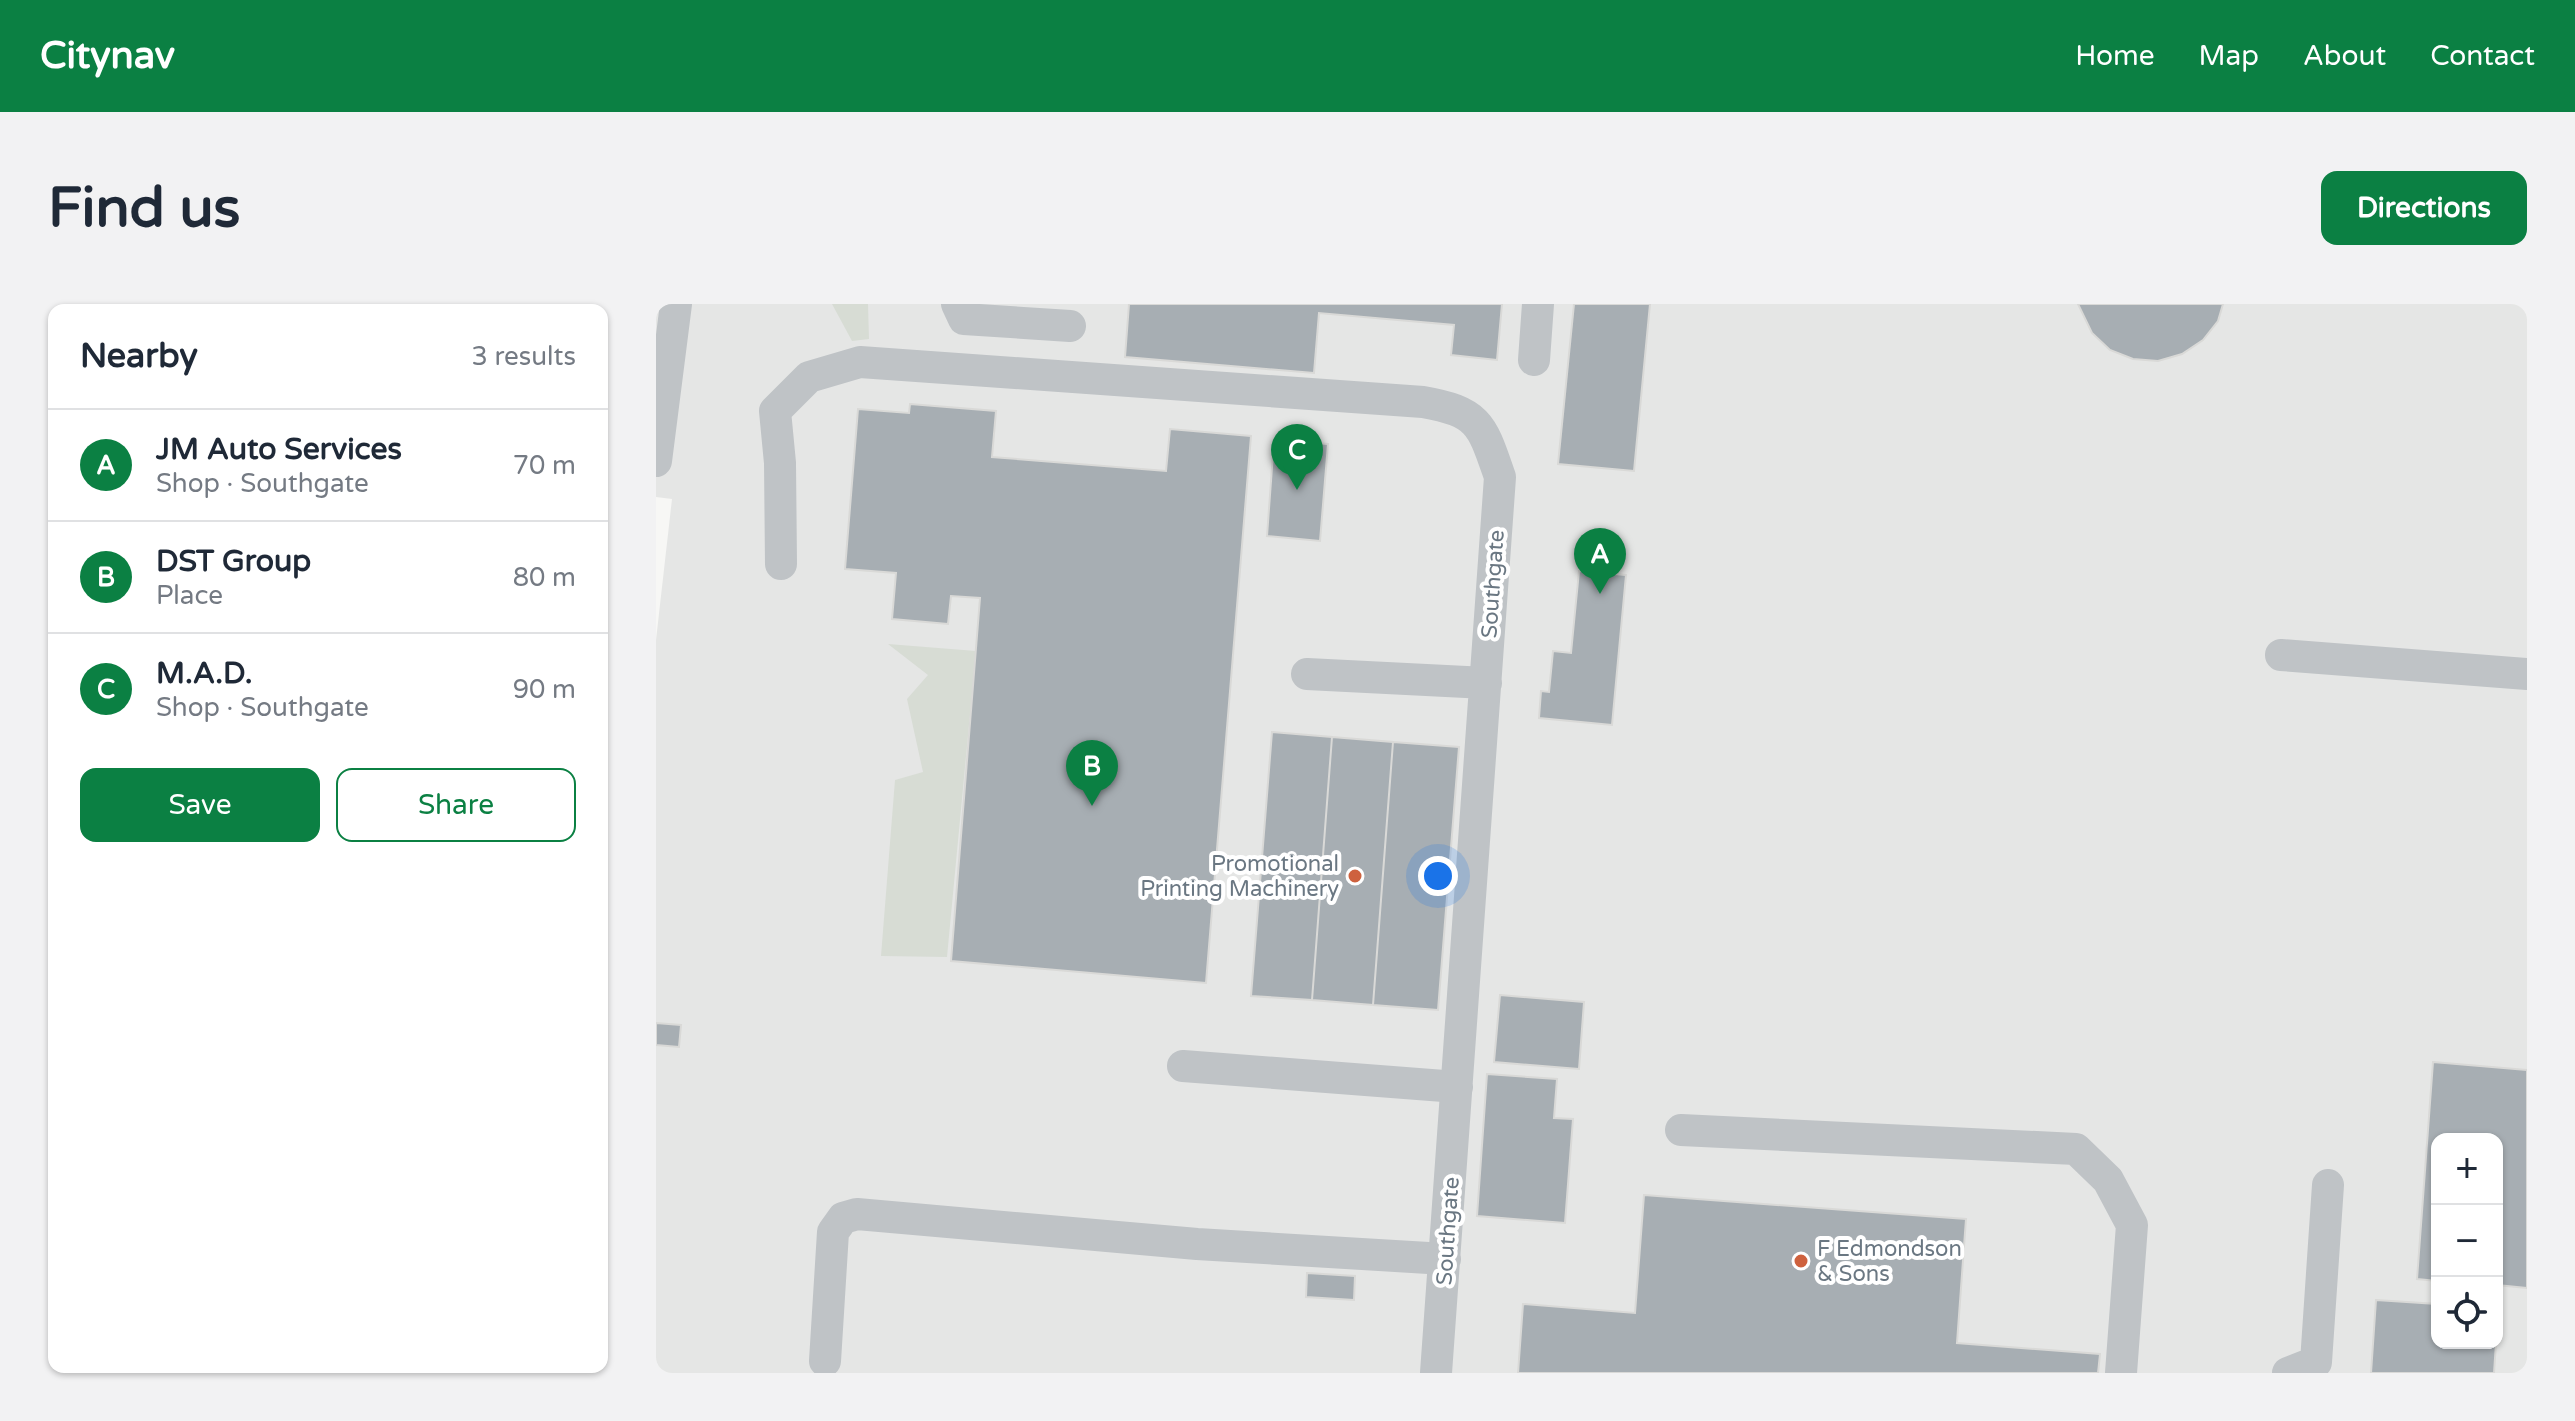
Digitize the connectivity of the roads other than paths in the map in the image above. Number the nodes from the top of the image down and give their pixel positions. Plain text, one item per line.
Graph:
1 (676, 304) edge
2 (957, 304) edge
3 (1538, 304) edge
4 (1070, 326) dead end
5 (1534, 360) dead end
6 (656, 461) edge
7 (781, 564) dead end
8 (2281, 655) dead end
9 (1307, 674) dead end
10 (2527, 674) edge
11 (1486, 683) junction
12 (1183, 1066) dead end
13 (1457, 1087) junction
14 (1681, 1130) dead end
15 (2328, 1185) dead end
16 (1445, 1259) junction
17 (825, 1361) dead end
18 (1436, 1373) edge
19 (2121, 1373) edge
20 (2288, 1373) edge

1 - 6 street
2 - 4 street
3 - 5 street
7 - 11 street, Southgate
8 - 10 street
9 - 11 street
11 - 13 street, Southgate
12 - 13 street
13 - 16 street, Southgate
14 - 19 street
15 - 20 street
16 - 17 street
16 - 18 street, Southgate

